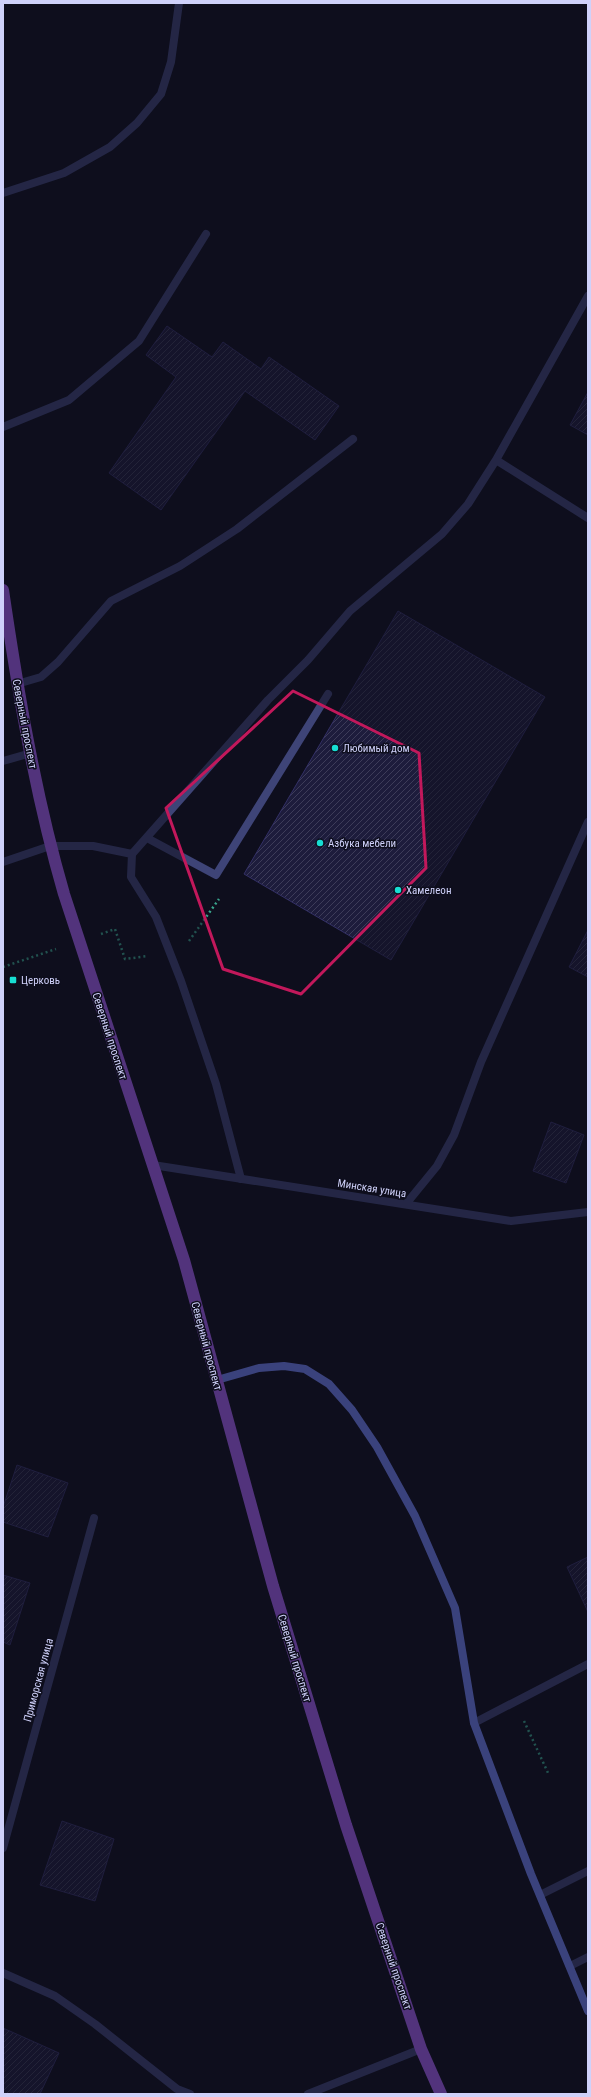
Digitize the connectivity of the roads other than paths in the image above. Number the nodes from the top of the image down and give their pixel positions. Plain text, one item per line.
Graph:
1 (179, 3) edge
2 (3, 193) edge
3 (206, 234) dead end
4 (588, 296) edge
5 (3, 427) edge
6 (353, 439) dead end
7 (496, 460) junction
8 (588, 518) edge
9 (3, 590) edge
10 (17, 684) junction
11 (328, 694) dead end
12 (31, 752) junction
13 (3, 761) edge
14 (588, 822) edge
15 (147, 838) junction
16 (50, 846) junction
17 (132, 854) junction
18 (3, 862) edge
19 (153, 1165) junction
20 (241, 1179) junction
21 (406, 1204) junction
22 (588, 1212) edge
23 (217, 1380) junction
24 (94, 1518) dead end
25 (588, 1664) edge
26 (474, 1723) junction
27 (3, 1848) edge
28 (588, 1871) edge
29 (540, 1895) junction
30 (588, 1957) edge
31 (570, 1966) junction
32 (3, 1973) edge
33 (588, 2011) edge
34 (422, 2049) junction
35 (190, 2094) edge
36 (308, 2094) edge
37 (441, 2094) edge

1 - 2 street
3 - 5 street
4 - 7 street
6 - 10 street
7 - 8 street
7 - 15 street
9 - 10 main road, Северный проспект
10 - 12 main road, Северный проспект
11 - 15 street
12 - 13 street
12 - 16 main road, Северный проспект
14 - 21 street
15 - 17 street
16 - 17 street
16 - 18 street
16 - 19 main road, Северный проспект
17 - 20 street
19 - 20 street, Минская улица
19 - 23 main road, Северный проспект
20 - 21 street, Минская улица
21 - 22 street, Минская улица
23 - 26 street
23 - 34 main road, Северный проспект
24 - 27 street, Приморская улица
25 - 26 street
26 - 29 street
28 - 29 street
29 - 31 street
30 - 31 street
31 - 33 street
32 - 35 street
34 - 36 street
34 - 37 main road, Северный проспект

